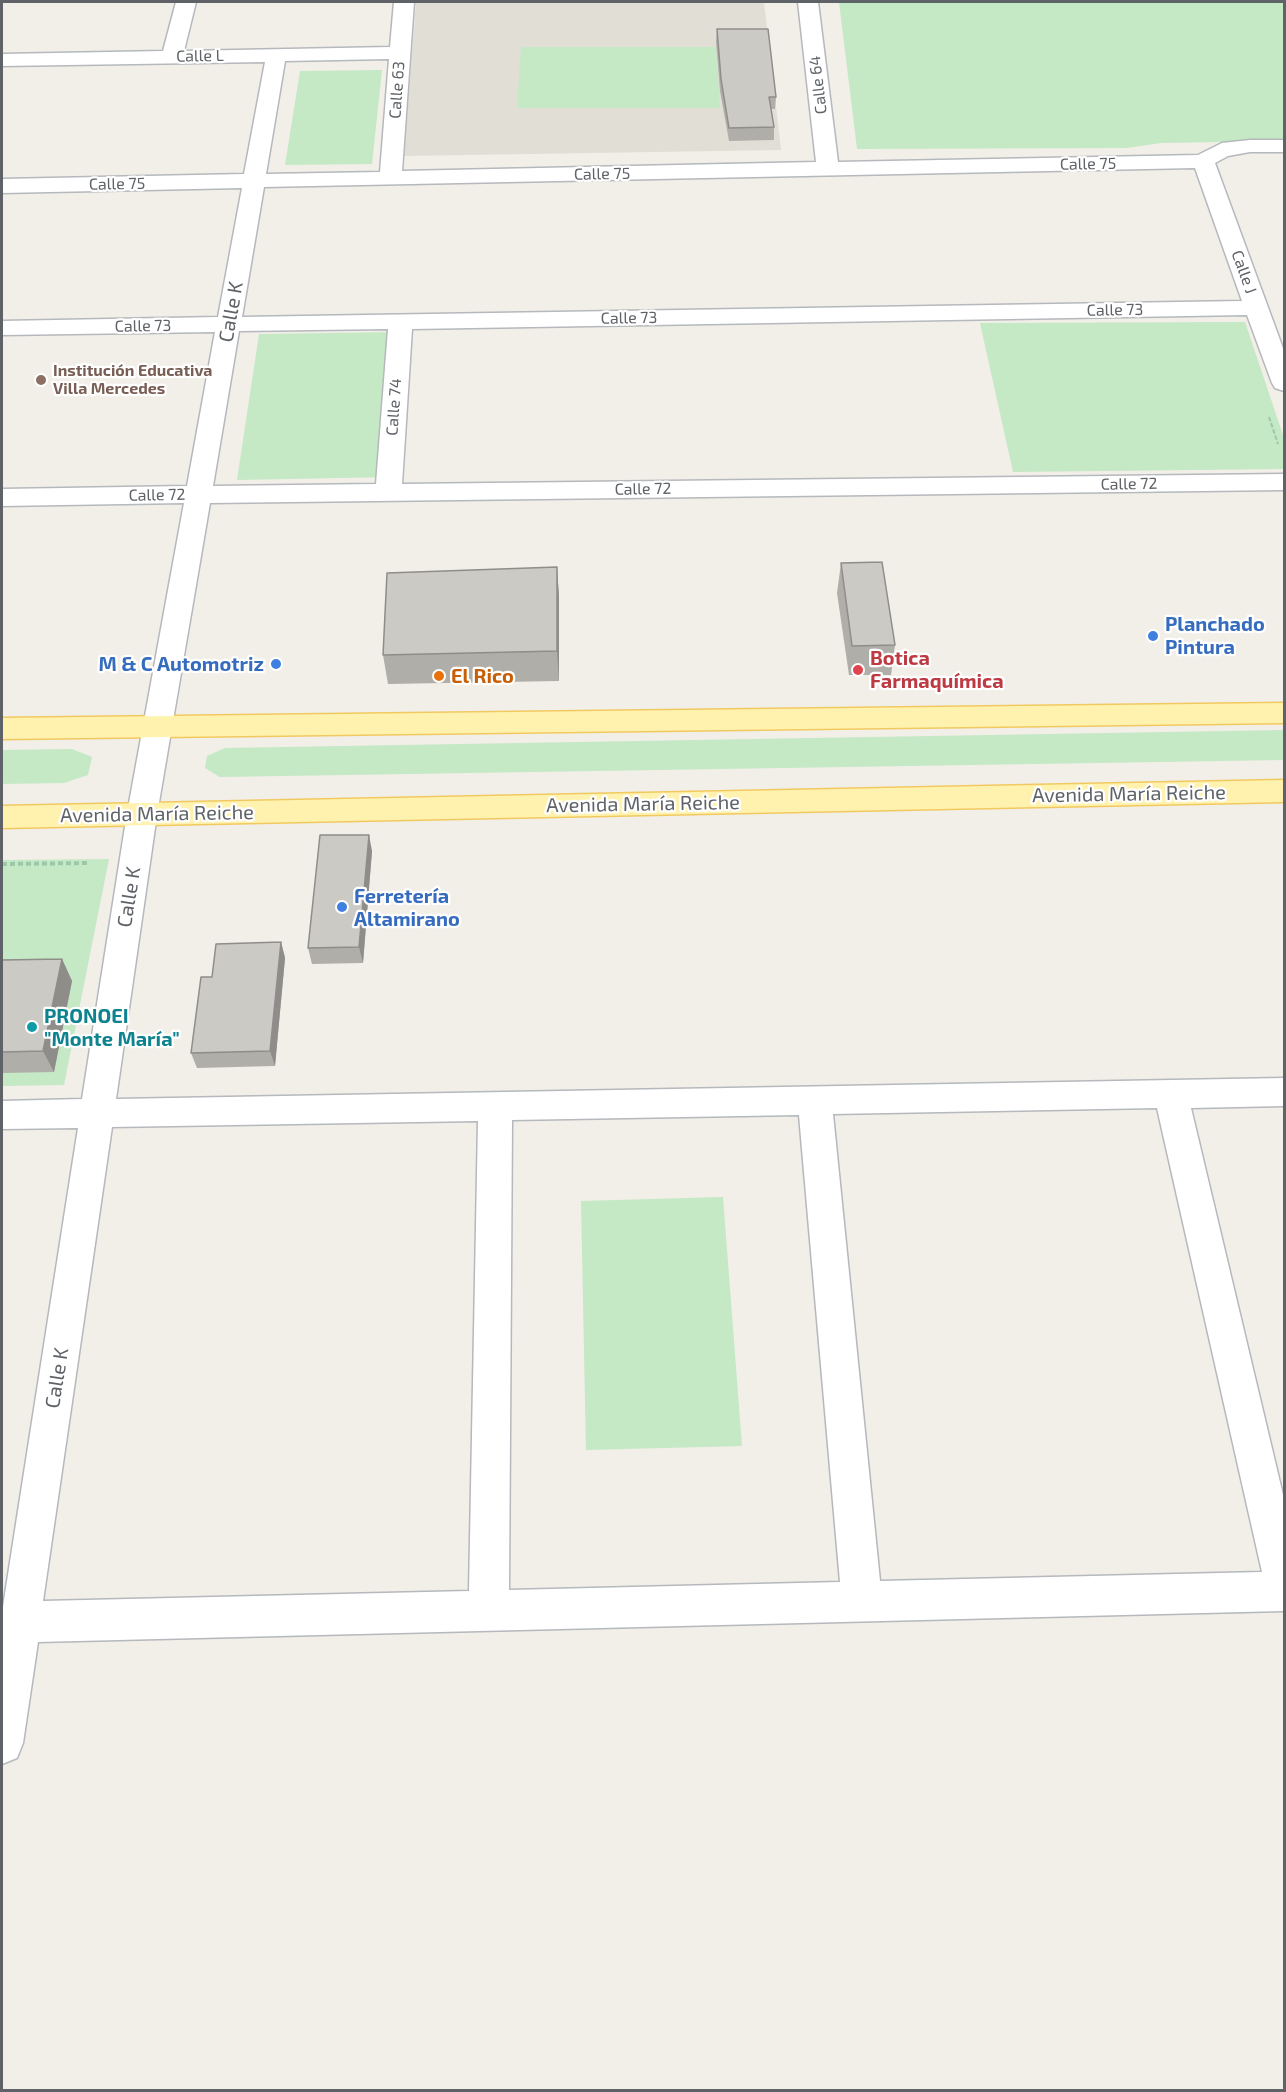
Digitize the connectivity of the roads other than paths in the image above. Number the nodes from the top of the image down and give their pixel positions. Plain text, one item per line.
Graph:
1 (186, 2) edge
2 (404, 2) edge
3 (808, 2) edge
4 (399, 52) junction
5 (276, 55) junction
6 (172, 57) junction
7 (2, 60) edge
8 (1284, 146) edge
9 (1203, 161) junction
10 (828, 169) junction
11 (390, 178) junction
12 (254, 181) junction
13 (2, 186) edge
14 (1257, 308) junction
15 (401, 322) junction
16 (229, 325) junction
17 (2, 328) edge
18 (1284, 382) edge
19 (1284, 482) edge
20 (388, 492) junction
21 (198, 495) junction
22 (2, 497) edge
23 (1284, 713) edge
24 (157, 727) junction
25 (2, 729) edge
26 (1284, 791) edge
27 (142, 814) junction
28 (2, 817) edge
29 (1284, 1092) edge
30 (1171, 1094) junction
31 (815, 1101) junction
32 (495, 1106) junction
33 (96, 1114) junction
34 (2, 1115) edge
35 (1284, 1580) edge
36 (1284, 1591) edge
37 (862, 1602) junction
38 (489, 1611) junction
39 (20, 1622) junction
40 (2, 1743) edge

1 - 6 street
2 - 4 street, Calle 63
3 - 10 street, Calle 64
4 - 5 street, Calle L
4 - 11 street, Calle 63
5 - 6 street, Calle L
5 - 12 street, Calle K
6 - 7 street, Calle L
8 - 9 street
9 - 10 street, Calle 75
9 - 14 street, Calle J
10 - 11 street, Calle 75
11 - 12 street, Calle 75
12 - 13 street, Calle 75
12 - 16 street, Calle K
14 - 15 street, Calle 73
14 - 18 street, Calle J
15 - 16 street, Calle 73
15 - 20 street, Calle 74
16 - 17 street, Calle 73
16 - 21 street, Calle K
19 - 20 street, Calle 72
20 - 21 street, Calle 72
21 - 22 street, Calle 72
21 - 24 street, Calle K
23 - 24 main road
24 - 25 main road
24 - 27 street, Calle K
26 - 27 main road, Avenida María Reiche
27 - 28 main road, Avenida María Reiche
27 - 33 street, Calle K
29 - 30 street
30 - 31 street
30 - 35 street
31 - 32 street
31 - 37 street
32 - 33 street
32 - 38 street
33 - 34 street
33 - 39 street, Calle K
36 - 37 street
37 - 38 street
38 - 39 street
39 - 40 street, Calle K

